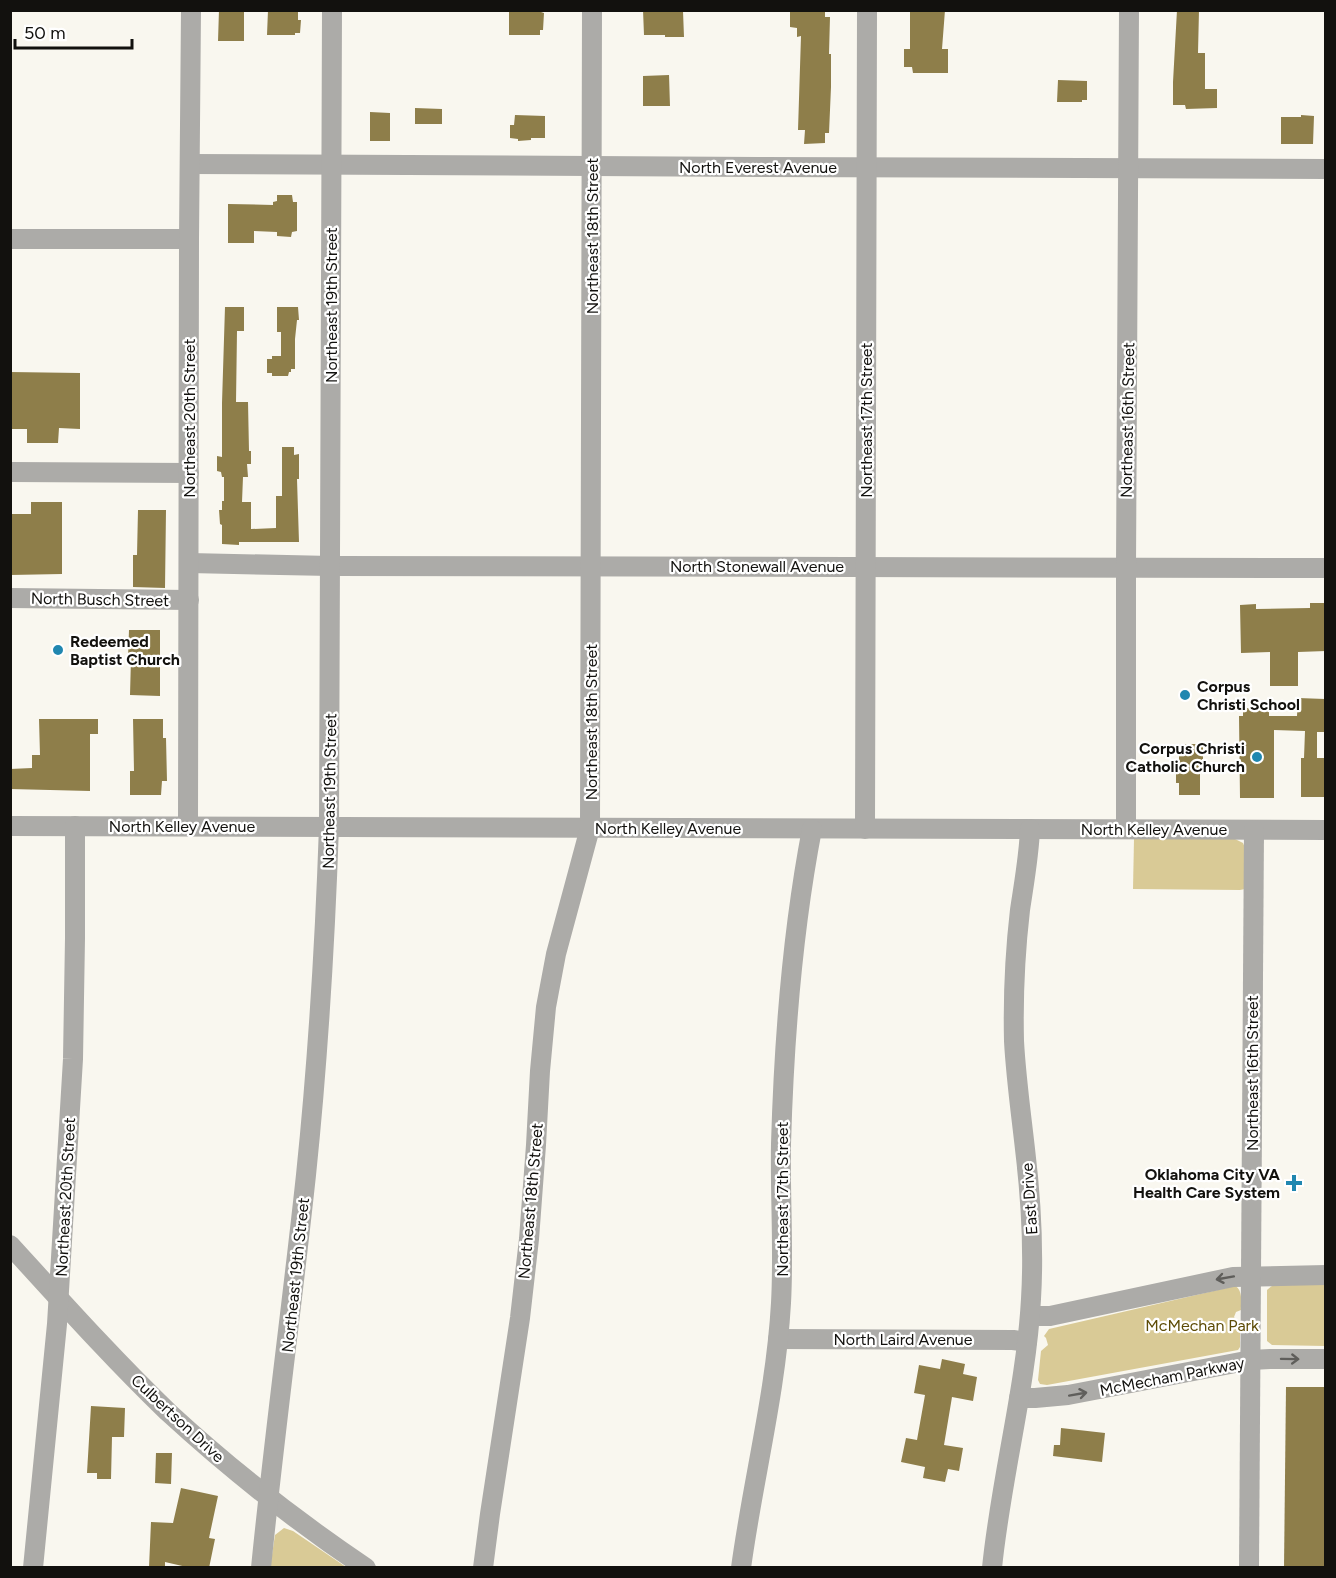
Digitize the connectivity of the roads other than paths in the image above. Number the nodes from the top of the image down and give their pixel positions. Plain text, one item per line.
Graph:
1 (191, 10) edge
2 (332, 10) edge
3 (592, 10) edge
4 (867, 10) edge
5 (1130, 10) edge
6 (190, 164) junction
7 (332, 166) junction
8 (592, 166) junction
9 (1130, 166) junction
10 (867, 167) junction
11 (1326, 169) edge
12 (10, 238) edge
13 (189, 239) junction
14 (10, 472) edge
15 (189, 473) junction
16 (189, 563) junction
17 (331, 566) junction
18 (591, 566) junction
19 (866, 567) junction
20 (1126, 567) junction
21 (1326, 568) edge
22 (10, 598) edge
23 (189, 600) junction
24 (10, 826) edge
25 (75, 826) junction
26 (188, 826) junction
27 (329, 826) junction
28 (590, 828) junction
29 (812, 829) junction
30 (865, 829) junction
31 (1030, 829) junction
32 (1126, 830) junction
33 (1254, 830) junction
34 (1326, 830) edge
35 (10, 1245) edge
36 (1326, 1275) edge
37 (1252, 1276) junction
38 (59, 1299) junction
39 (1030, 1316) junction
40 (778, 1339) junction
41 (1027, 1342) junction
42 (1326, 1359) edge
43 (1251, 1360) junction
44 (1019, 1398) junction
45 (269, 1497) junction
46 (33, 1568) edge
47 (261, 1568) edge
48 (366, 1568) edge
49 (483, 1568) edge
50 (741, 1568) edge
51 (992, 1568) edge
52 (1250, 1568) edge

1 - 6 street, Northeast 20th Street
2 - 7 street, Northeast 19th Street
3 - 8 street, Northeast 18th Street
4 - 10 street, Northeast 17th Street
5 - 9 street, Northeast 16th Street
6 - 7 street, North Everest Avenue
6 - 13 street, Northeast 20th Street
7 - 8 street, North Everest Avenue
7 - 17 street, Northeast 19th Street
8 - 10 street, North Everest Avenue
8 - 18 street, Northeast 18th Street
9 - 10 street, North Everest Avenue
9 - 11 street, North Everest Avenue
9 - 20 street, Northeast 16th Street
10 - 19 street, Northeast 17th Street
12 - 13 street
13 - 15 street, Northeast 20th Street
14 - 15 street
15 - 16 street, Northeast 20th Street
16 - 17 street, North Stonewall Avenue
16 - 23 street, Northeast 20th Street
17 - 18 street, North Stonewall Avenue
17 - 27 street, Northeast 19th Street
18 - 19 street, North Stonewall Avenue
18 - 28 street, Northeast 18th Street
19 - 20 street, North Stonewall Avenue
19 - 30 street, Northeast 17th Street
20 - 21 street, North Stonewall Avenue
20 - 32 street, Northeast 16th Street
22 - 23 street, North Busch Street
23 - 26 street, Northeast 20th Street
24 - 25 street, North Kelley Avenue
25 - 26 street, North Kelley Avenue
25 - 38 street, Northeast 20th Street
26 - 27 street, North Kelley Avenue
27 - 28 street, North Kelley Avenue
27 - 45 street, Northeast 19th Street
28 - 29 street, North Kelley Avenue
28 - 49 street, Northeast 18th Street
29 - 30 street, North Kelley Avenue
29 - 40 street, Northeast 17th Street
30 - 31 street, North Kelley Avenue
31 - 32 street, North Kelley Avenue
31 - 39 street, East Drive
32 - 33 street, North Kelley Avenue
33 - 34 street, North Kelley Avenue
33 - 37 street, Northeast 16th Street
35 - 38 street, Culbertson Drive
36 - 37 street
37 -> 39 street
37 - 43 street, Northeast 16th Street
38 - 45 street, Culbertson Drive
38 - 46 street, Northeast 20th Street
39 - 41 street, East Drive
40 - 41 street, North Laird Avenue
40 - 50 street, Northeast 17th Street
41 - 44 street, East Drive
43 -> 42 street, McMecham Parkway
44 -> 43 street, McMecham Parkway
43 - 52 street, Northeast 16th Street
44 - 51 street, East Drive
45 - 47 street, Northeast 19th Street
45 - 48 street, Culbertson Drive

